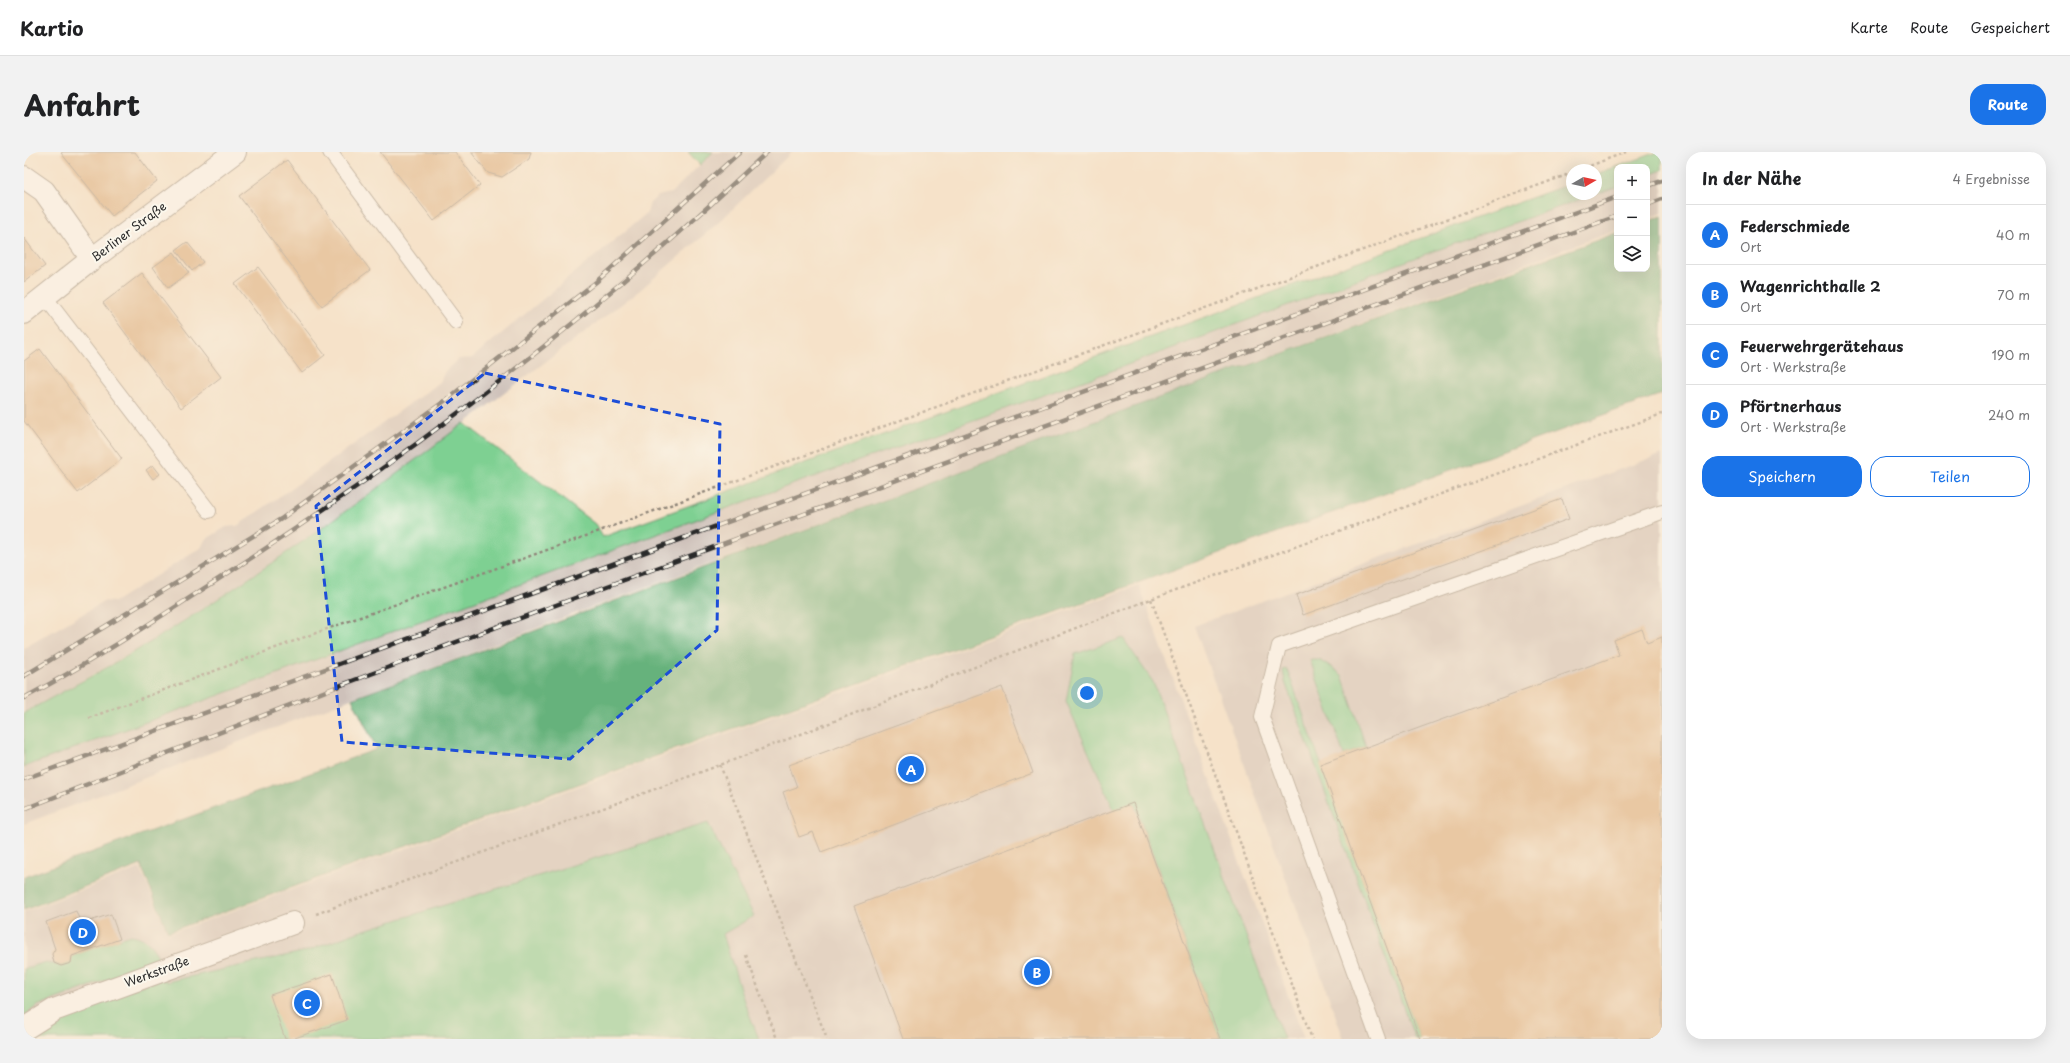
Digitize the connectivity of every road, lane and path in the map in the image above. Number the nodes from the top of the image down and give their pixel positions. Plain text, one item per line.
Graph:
1 (235, 152) edge
2 (330, 152) edge
3 (1626, 152) edge
4 (1595, 164) edge
5 (1566, 175) edge
6 (24, 177) edge
7 (92, 259) junction
8 (45, 297) junction
9 (24, 313) edge
10 (456, 322) dead end
11 (1662, 414) edge
12 (209, 511) dead end
13 (1662, 512) edge
14 (1151, 599) junction
15 (89, 718) dead end
16 (720, 765) junction
17 (293, 923) joint
18 (746, 955) dead end
19 (24, 1029) edge
20 (777, 1039) edge
21 (827, 1039) edge
22 (1312, 1039) edge
23 (1378, 1039) edge

1 - 7 street, Berliner Straße
2 - 10 lane
3 - 4 path
5 - 15 path
6 - 7 street
7 - 8 street, Berliner Straße
8 - 9 street, Berliner Straße
8 - 12 lane
11 - 14 path
13 - 23 lane
14 - 16 path
14 - 22 path
16 - 17 path
16 - 21 path
17 - 19 street, Werkstraße
18 - 20 path

